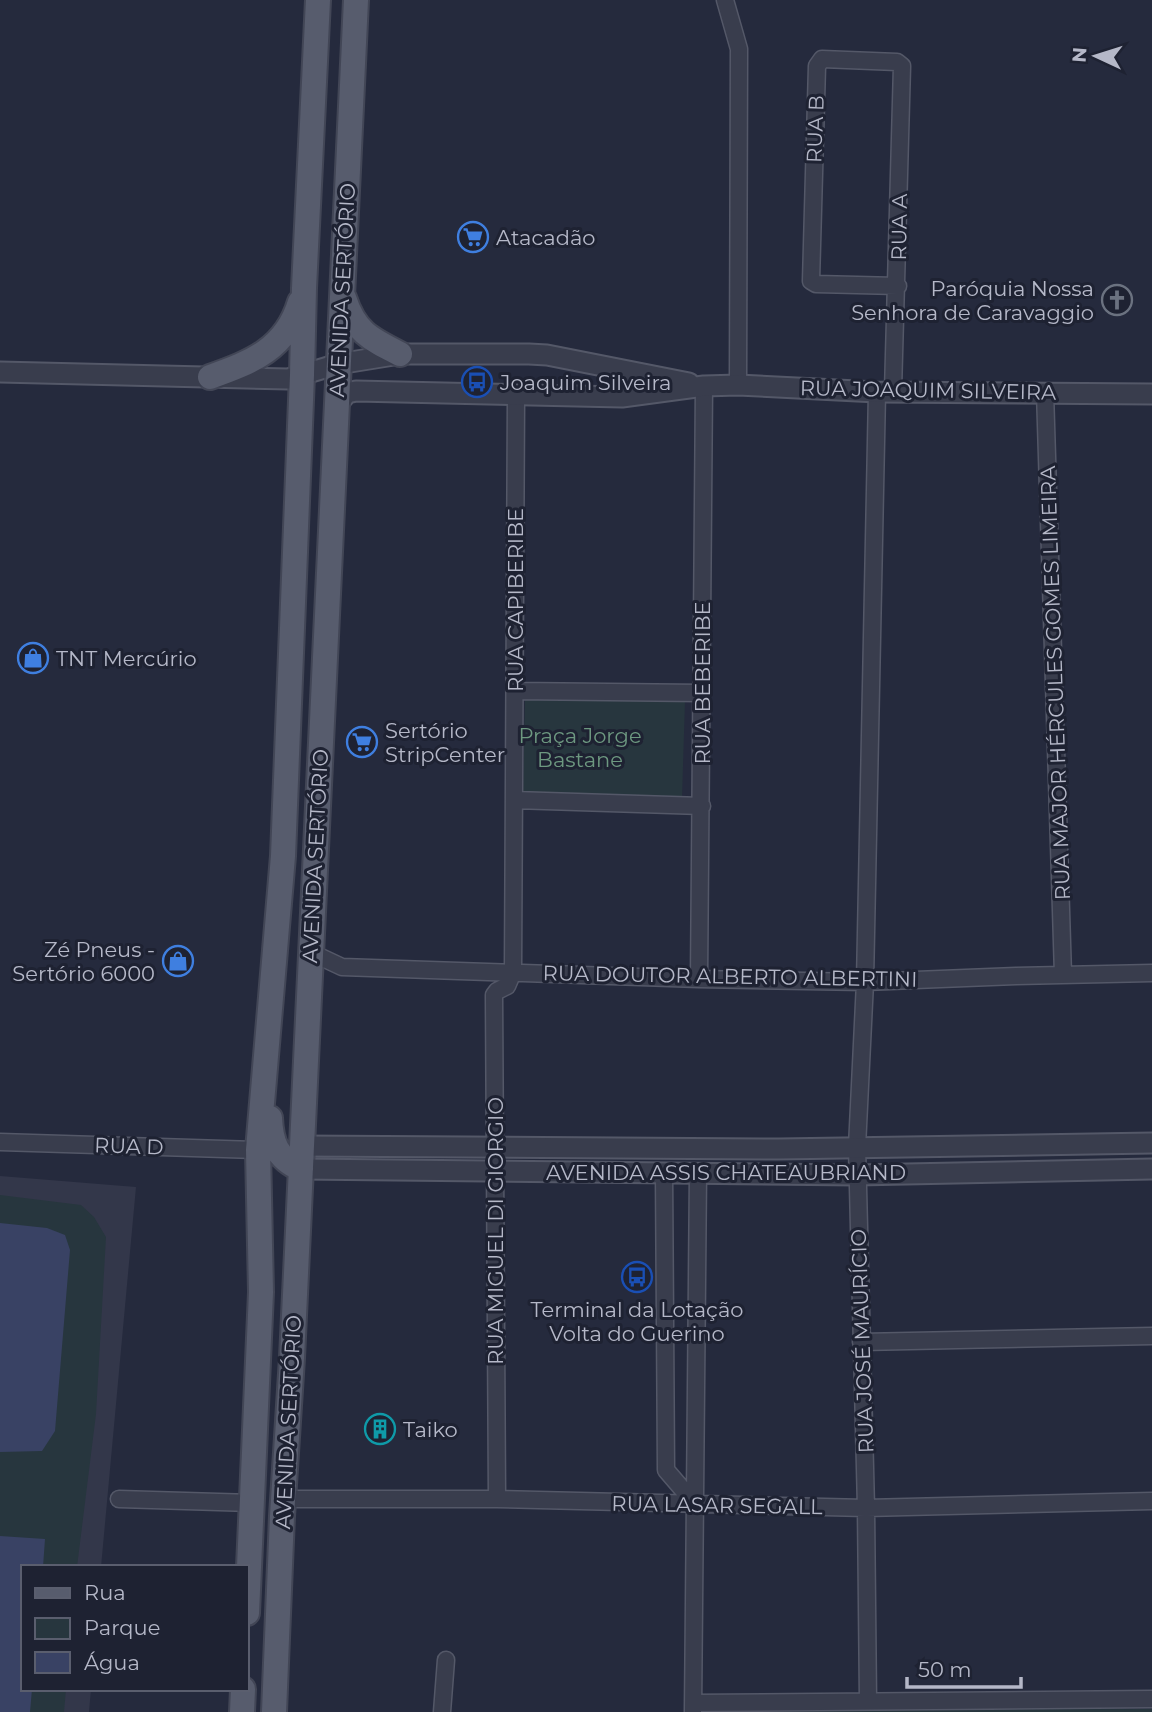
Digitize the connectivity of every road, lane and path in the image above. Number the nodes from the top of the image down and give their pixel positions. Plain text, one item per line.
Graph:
1 (318, 0) edge
2 (356, 0) edge
3 (725, 0) edge
4 (901, 64) joint
5 (898, 286) junction
6 (304, 288) junction
7 (342, 294) junction
8 (400, 354) junction
9 (338, 364) junction
10 (0, 372) edge
11 (302, 375) junction
12 (210, 377) junction
13 (737, 385) junction
14 (704, 386) junction
15 (885, 391) junction
16 (1045, 392) junction
17 (1152, 394) edge
18 (516, 396) junction
19 (335, 407) junction
20 (514, 691) junction
21 (702, 693) junction
22 (514, 800) junction
23 (702, 806) junction
24 (310, 953) junction
25 (513, 972) junction
26 (1152, 974) edge
27 (1063, 975) junction
28 (699, 979) junction
29 (865, 982) junction
30 (268, 1051) junction
31 (0, 1142) edge
32 (1077, 1143) junction
33 (1152, 1143) edge
34 (857, 1147) junction
35 (495, 1148) junction
36 (779, 1149) junction
37 (258, 1150) junction
38 (301, 1157) junction
39 (1152, 1169) edge
40 (1078, 1170) junction
41 (495, 1171) junction
42 (664, 1172) junction
43 (698, 1172) junction
44 (778, 1173) junction
45 (857, 1175) junction
46 (1152, 1336) edge
47 (697, 1342) junction
48 (861, 1342) junction
49 (666, 1343) junction
50 (119, 1499) dead end
51 (283, 1499) junction
52 (497, 1499) junction
53 (1152, 1501) edge
54 (252, 1503) junction
55 (696, 1505) junction
56 (866, 1508) junction
57 (248, 1591) edge
58 (446, 1660) dead end
59 (243, 1691) edge
60 (1152, 1699) edge
61 (868, 1701) junction
62 (693, 1707) edge
63 (242, 1712) edge
64 (274, 1712) edge
65 (442, 1712) edge

1 - 6 main road, AVENIDA SERTÓRIO
2 - 7 main road, AVENIDA SERTÓRIO
3 - 13 street
4 - 5 street, RUA A
4 - 5 street, RUA B
5 - 15 street, RUA A
6 - 11 main road, AVENIDA SERTÓRIO
6 - 12 main road
7 - 8 main road
7 - 9 main road, AVENIDA SERTÓRIO
8 - 9 street, RUA JOAQUIM SILVEIRA
8 - 14 street, RUA JOAQUIM SILVEIRA
9 - 11 street, RUA JOAQUIM SILVEIRA
9 - 19 main road, AVENIDA SERTÓRIO
10 - 12 street, RUA JOAQUIM SILVEIRA
11 - 12 street, RUA JOAQUIM SILVEIRA
11 - 30 main road, AVENIDA SERTÓRIO
13 - 14 street, RUA JOAQUIM SILVEIRA
13 - 15 street, RUA JOAQUIM SILVEIRA
14 - 18 street, RUA JOAQUIM SILVEIRA
14 - 21 street, RUA BEBERIBE
15 - 16 street, RUA JOAQUIM SILVEIRA
15 - 29 street, RUA A
16 - 17 street, RUA JOAQUIM SILVEIRA
16 - 27 street, RUA MAJOR HÉRCULES GOMES LIMEIRA
18 - 19 street, RUA JOAQUIM SILVEIRA
18 - 20 street, RUA CAPIBERIBE
19 - 24 main road, AVENIDA SERTÓRIO
20 - 21 street
20 - 22 street, RUA CAPIBERIBE
21 - 23 street, RUA BEBERIBE
22 - 23 street
22 - 25 street, RUA CAPIBERIBE
23 - 28 street, RUA BEBERIBE
24 - 25 street, RUA DOUTOR ALBERTO ALBERTINI
24 - 38 main road, AVENIDA SERTÓRIO
25 - 28 street, RUA DOUTOR ALBERTO ALBERTINI
25 - 35 street, RUA MIGUEL DI GIORGIO
26 - 27 street, RUA DOUTOR ALBERTO ALBERTINI
27 - 29 street, RUA DOUTOR ALBERTO ALBERTINI
28 - 29 street, RUA DOUTOR ALBERTO ALBERTINI
29 - 34 street, RUA JOSÉ MAURÍCIO
30 - 37 main road, AVENIDA SERTÓRIO
30 - 38 main road
31 - 37 street, RUA D
32 - 33 street, AVENIDA ASSIS CHATEAUBRIAND
32 - 34 street, AVENIDA ASSIS CHATEAUBRIAND
32 - 40 street
34 - 36 street, AVENIDA ASSIS CHATEAUBRIAND
34 - 45 street, RUA JOSÉ MAURÍCIO
35 - 36 street, AVENIDA ASSIS CHATEAUBRIAND
35 - 38 street, AVENIDA ASSIS CHATEAUBRIAND
35 - 41 street, RUA MIGUEL DI GIORGIO
36 - 44 street
37 - 54 main road, AVENIDA SERTÓRIO
38 - 41 street, AVENIDA ASSIS CHATEAUBRIAND
38 - 51 main road, AVENIDA SERTÓRIO
39 - 40 street, AVENIDA ASSIS CHATEAUBRIAND
40 - 45 street, AVENIDA ASSIS CHATEAUBRIAND
41 - 42 street, AVENIDA ASSIS CHATEAUBRIAND
41 - 52 street, RUA MIGUEL DI GIORGIO
42 - 43 street, AVENIDA ASSIS CHATEAUBRIAND
42 - 49 street
43 - 44 street, AVENIDA ASSIS CHATEAUBRIAND
43 - 47 street
44 - 45 street, AVENIDA ASSIS CHATEAUBRIAND
45 - 48 street, RUA JOSÉ MAURÍCIO
46 - 48 street
47 - 49 street
47 - 55 street
48 - 56 street, RUA JOSÉ MAURÍCIO
49 - 55 street
50 - 54 street
51 - 52 street, RUA LASAR SEGALL
51 - 64 main road, AVENIDA SERTÓRIO
52 - 55 street, RUA LASAR SEGALL
53 - 56 street, RUA LASAR SEGALL
54 - 57 main road, AVENIDA SERTÓRIO
55 - 56 street, RUA LASAR SEGALL
55 - 62 street
56 - 61 street, RUA JOSÉ MAURÍCIO
58 - 65 street
59 - 63 main road
60 - 61 street
61 - 62 street

